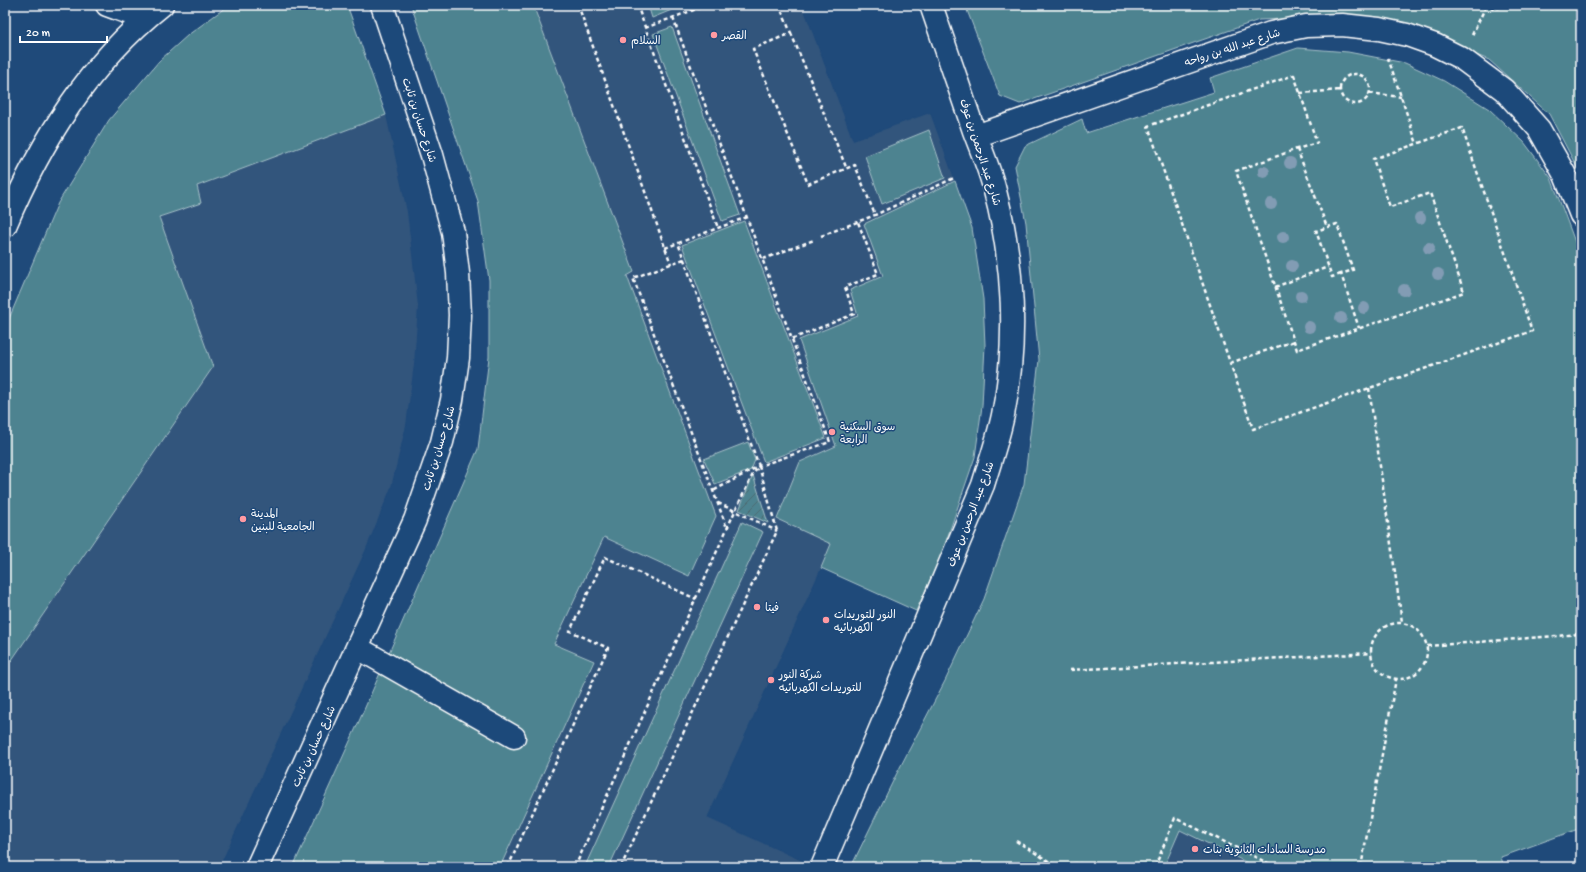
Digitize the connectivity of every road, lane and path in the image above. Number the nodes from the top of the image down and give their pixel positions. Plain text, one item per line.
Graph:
1 (107, 5) edge
2 (382, 5) edge
3 (578, 5) edge
4 (637, 5) edge
5 (707, 5) edge
6 (779, 5) edge
7 (931, 5) edge
8 (1505, 5) edge
9 (1485, 6) edge
10 (157, 10) edge
11 (673, 18) junction
12 (645, 28) junction
13 (1379, 29) junction
14 (791, 33) junction
15 (1461, 58) junction
16 (1340, 90) junction
17 (1300, 93) junction
18 (1370, 93) junction
19 (1401, 97) junction
20 (976, 136) junction
21 (1417, 144) junction
22 (1296, 149) junction
23 (846, 167) junction
24 (954, 178) dead end
25 (875, 215) junction
26 (1581, 215) edge
27 (747, 217) junction
28 (858, 222) junction
29 (5, 226) edge
30 (1327, 227) junction
31 (718, 228) junction
32 (821, 236) dead end
33 (814, 240) dead end
34 (678, 243) junction
35 (665, 248) junction
36 (684, 259) junction
37 (763, 259) junction
38 (671, 264) junction
39 (1328, 267) junction
40 (1341, 274) junction
41 (1275, 287) junction
42 (1359, 328) junction
43 (792, 338) junction
44 (1294, 341) junction
45 (1230, 363) junction
46 (1369, 388) junction
47 (759, 466) junction
48 (713, 491) junction
49 (718, 503) junction
50 (735, 511) junction
51 (728, 529) junction
52 (777, 531) junction
53 (696, 600) junction
54 (1402, 622) junction
55 (1581, 634) edge
56 (1428, 646) junction
57 (358, 648) junction
58 (1371, 653) junction
59 (1070, 670) dead end
60 (1396, 679) junction
61 (514, 737) dead end
62 (1016, 841) dead end
63 (257, 867) edge
64 (508, 867) edge
65 (575, 867) edge
66 (621, 867) edge
67 (822, 867) edge
68 (1058, 867) edge
69 (1066, 867) edge
70 (1086, 867) edge
71 (1155, 867) edge
72 (1276, 867) edge
73 (1361, 867) edge

1 - 10 street
2 - 57 street, شارع حسان بن ثابت
3 - 35 path
4 - 12 path
5 - 11 path
6 - 14 path
7 - 20 street, شارع عبد الرحمن بن عوف
8 - 9 path
9 - 15 path
10 - 29 street
11 - 12 path
11 - 27 path
12 - 31 path
13 - 15 street, شارع عبد الله بن رواحه
13 - 19 path
13 - 20 street, شارع عبد الله بن رواحه
14 - 23 path
14 - 23 path
15 - 26 street, شارع عبد الله بن رواحه
16 - 17 path
16 - 18 path
16 - 18 path
17 - 22 path
17 - 45 path
18 - 19 path
19 - 21 path
20 - 67 street, شارع عبد الرحمن بن عوف
21 - 42 path
21 - 46 path
22 - 30 path
22 - 41 path
23 - 25 path
24 - 25 path
25 - 28 path
27 - 31 path
27 - 37 path
28 - 32 path
28 - 43 path
30 - 39 path
30 - 40 path
31 - 34 path
33 - 37 path
34 - 35 path
34 - 36 path
35 - 38 path
36 - 38 path
36 - 47 path
37 - 43 path
38 - 48 path
39 - 40 path
39 - 41 path
40 - 42 path
41 - 44 path
42 - 44 path
43 - 47 path
44 - 45 path
45 - 46 path
46 - 54 path
47 - 48 path
47 - 50 path
47 - 52 path
48 - 49 path
49 - 50 path
49 - 51 path
50 - 51 path
50 - 52 path
51 - 53 path
52 - 66 path
53 - 64 path
53 - 65 path
54 - 56 path
54 - 58 path
55 - 56 path
56 - 60 path
57 - 61 street
57 - 63 street, شارع حسان بن ثابت
58 - 59 path
58 - 60 path
60 - 73 path
62 - 68 path
69 - 70 path
71 - 72 path

